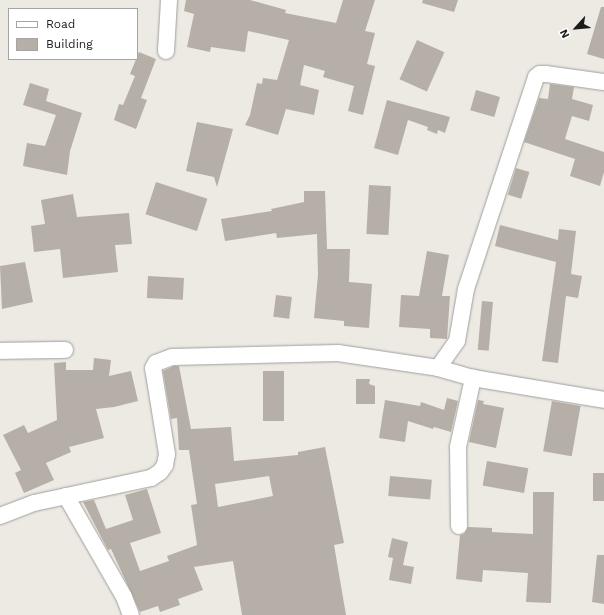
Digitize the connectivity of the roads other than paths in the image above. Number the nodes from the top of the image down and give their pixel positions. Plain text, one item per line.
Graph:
1 (169, 0) edge
2 (166, 51) dead end
3 (604, 82) edge
4 (65, 350) dead end
5 (0, 351) edge
6 (438, 368) junction
7 (473, 378) junction
8 (604, 400) edge
9 (66, 496) junction
10 (0, 516) edge
11 (460, 526) dead end
12 (131, 615) edge

1 - 2 street
3 - 6 street
4 - 5 street
6 - 7 street
6 - 9 street
7 - 8 street
7 - 11 street
9 - 10 street
9 - 12 street

